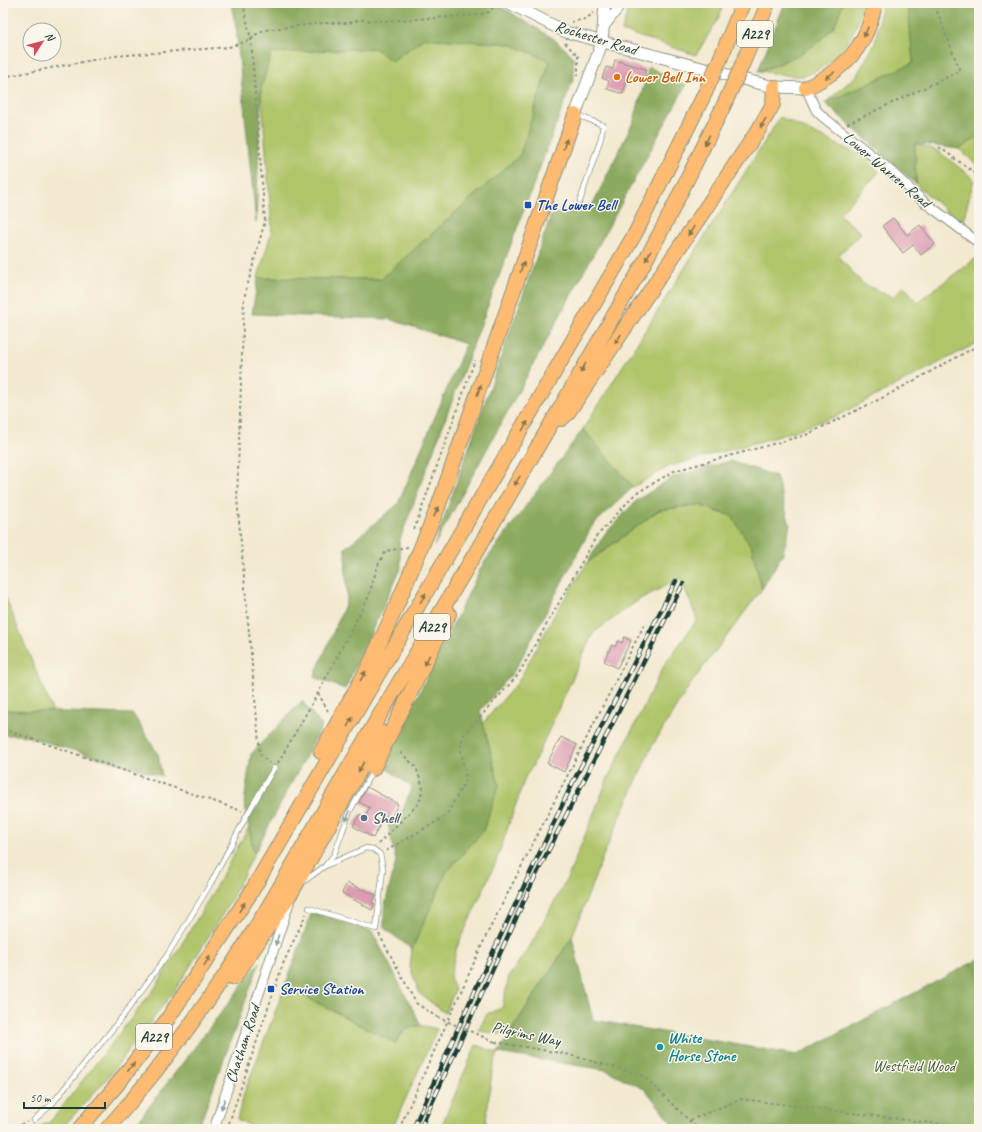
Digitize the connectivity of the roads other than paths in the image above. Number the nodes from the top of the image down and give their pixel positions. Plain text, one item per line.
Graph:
1 (509, 3) edge
2 (605, 3) edge
3 (619, 3) edge
4 (744, 3) edge
5 (768, 3) edge
6 (875, 3) edge
7 (604, 27) junction
8 (602, 43) junction
9 (774, 87) junction
10 (806, 88) junction
11 (575, 115) junction
12 (580, 201) dead end
13 (979, 243) edge
14 (545, 434) junction
15 (499, 511) junction
16 (408, 669) junction
17 (274, 768) road end
18 (373, 769) joint
19 (311, 787) junction
20 (325, 866) junction
21 (293, 890) junction
22 (308, 908) road end
23 (175, 1046) junction
24 (34, 1120) road end
25 (79, 1129) edge
26 (107, 1129) edge
27 (214, 1129) edge

1 - 8 street, Rochester Road
2 - 7 street
3 - 7 street
19 -> 4 highway, A229, bridge
5 -> 14 highway, A229, bridge
6 -> 10 highway
7 - 8 street
8 - 9 street, Rochester Road
8 - 11 street
9 - 10 street, Rochester Road
9 -> 14 highway
10 - 13 street, Lower Warren Road
11 - 12 lane
19 -> 11 highway
14 -> 15 highway, A229
15 - 16 highway, A229
15 -> 18 highway
16 -> 21 highway
16 - 23 highway, A229
17 - 24 lane
18 -> 20 lane
25 -> 19 highway, A229
20 - 21 lane
20 - 22 lane
21 - 23 highway
21 -> 27 street, Chatham Road
23 - 26 highway, A229

